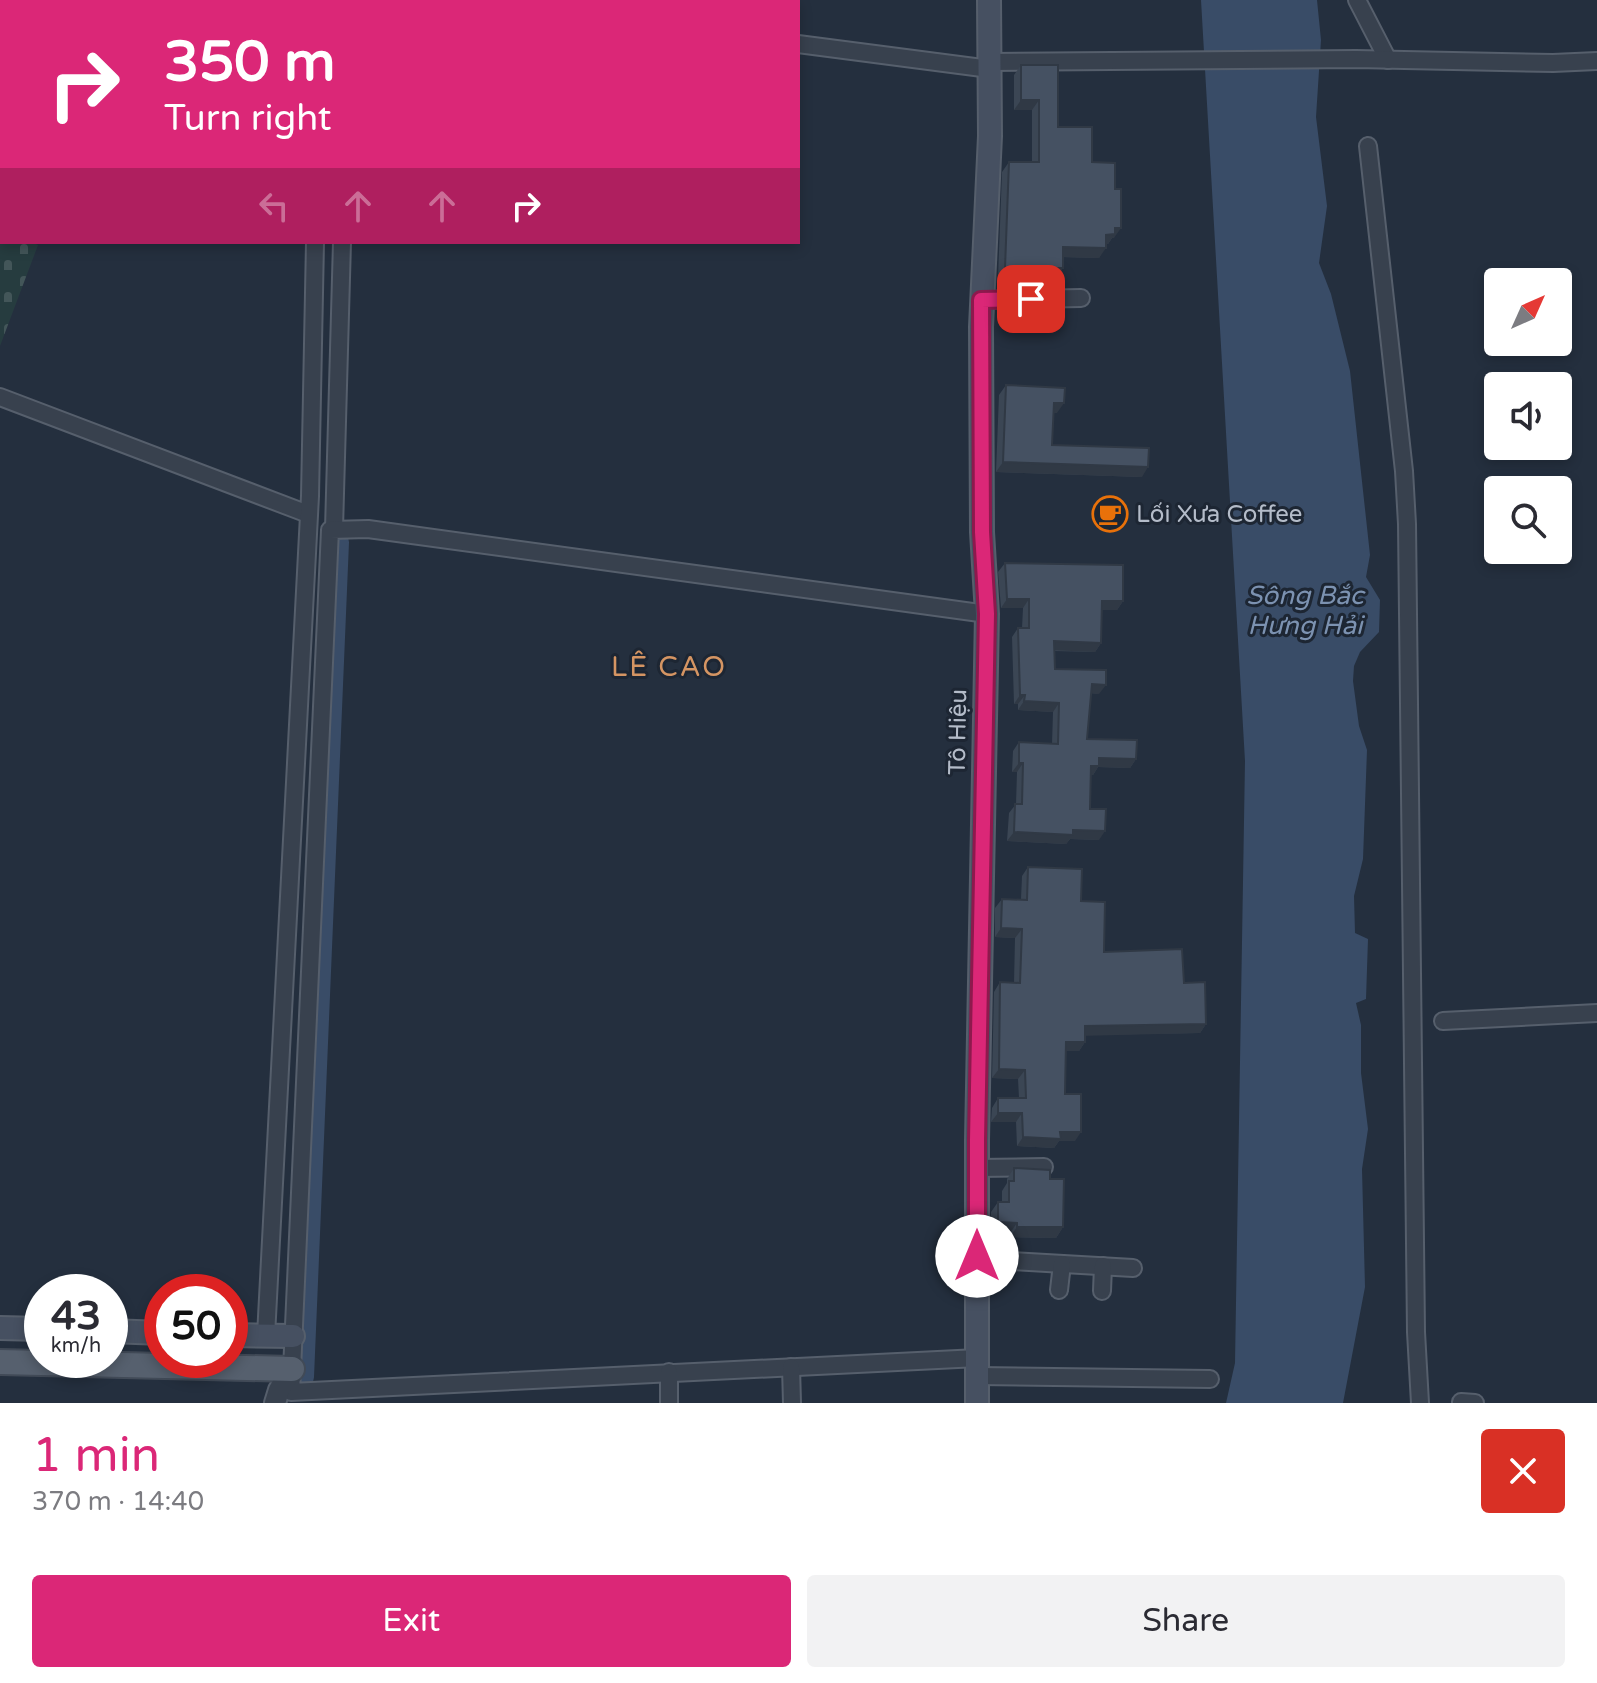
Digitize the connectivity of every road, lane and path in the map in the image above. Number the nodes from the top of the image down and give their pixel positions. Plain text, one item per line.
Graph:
1 (989, 0) edge
2 (1357, 0) edge
3 (800, 44) edge
4 (1388, 60) junction
5 (1597, 61) edge
6 (990, 65) junction
7 (1368, 146) dead end
8 (315, 244) edge
9 (342, 244) edge
10 (1081, 298) dead end
11 (981, 300) junction
12 (0, 397) edge
13 (308, 514) junction
14 (334, 529) junction
15 (307, 545) junction
16 (329, 546) junction
17 (987, 614) junction
18 (1597, 1013) edge
19 (1443, 1021) dead end
20 (1044, 1167) edge
21 (977, 1168) junction
22 (977, 1259) junction
23 (1062, 1264) junction
24 (1103, 1266) junction
25 (1133, 1268) dead end
26 (1059, 1290) dead end
27 (1102, 1291) dead end
28 (0, 1328) edge
29 (24, 1329) edge
30 (248, 1336) edge
31 (266, 1336) junction
32 (293, 1336) junction
33 (0, 1362) edge
34 (791, 1367) junction
35 (978, 1367) junction
36 (669, 1372) junction
37 (1210, 1379) dead end
38 (287, 1392) edge
39 (669, 1403) edge
40 (792, 1403) edge
41 (977, 1403) edge
42 (1420, 1403) edge

1 - 6 main road, Tô Hiệu
2 - 4 street
3 - 6 street
4 - 5 street
4 - 6 street
6 - 11 main road, Tô Hiệu
7 - 42 street
8 - 13 street
9 - 14 street
10 - 11 street
11 - 17 main road, Tô Hiệu
12 - 13 street
13 - 15 street
14 - 16 street
14 - 17 street
15 - 16 street
15 - 31 street
16 - 32 street
17 - 21 main road, Tô Hiệu
18 - 19 street
20 - 21 street
21 - 22 main road, Tô Hiệu
22 - 23 street
22 - 35 main road, Tô Hiệu
23 - 24 street
23 - 26 street
24 - 25 street
24 - 27 street
28 - 29 main road
30 - 31 main road
31 - 32 main road
32 - 38 street
33 - 38 main road
34 - 35 street
34 - 36 street
34 - 40 street
35 - 37 street
35 - 41 main road, Tô Hiệu
36 - 38 street
36 - 39 street

